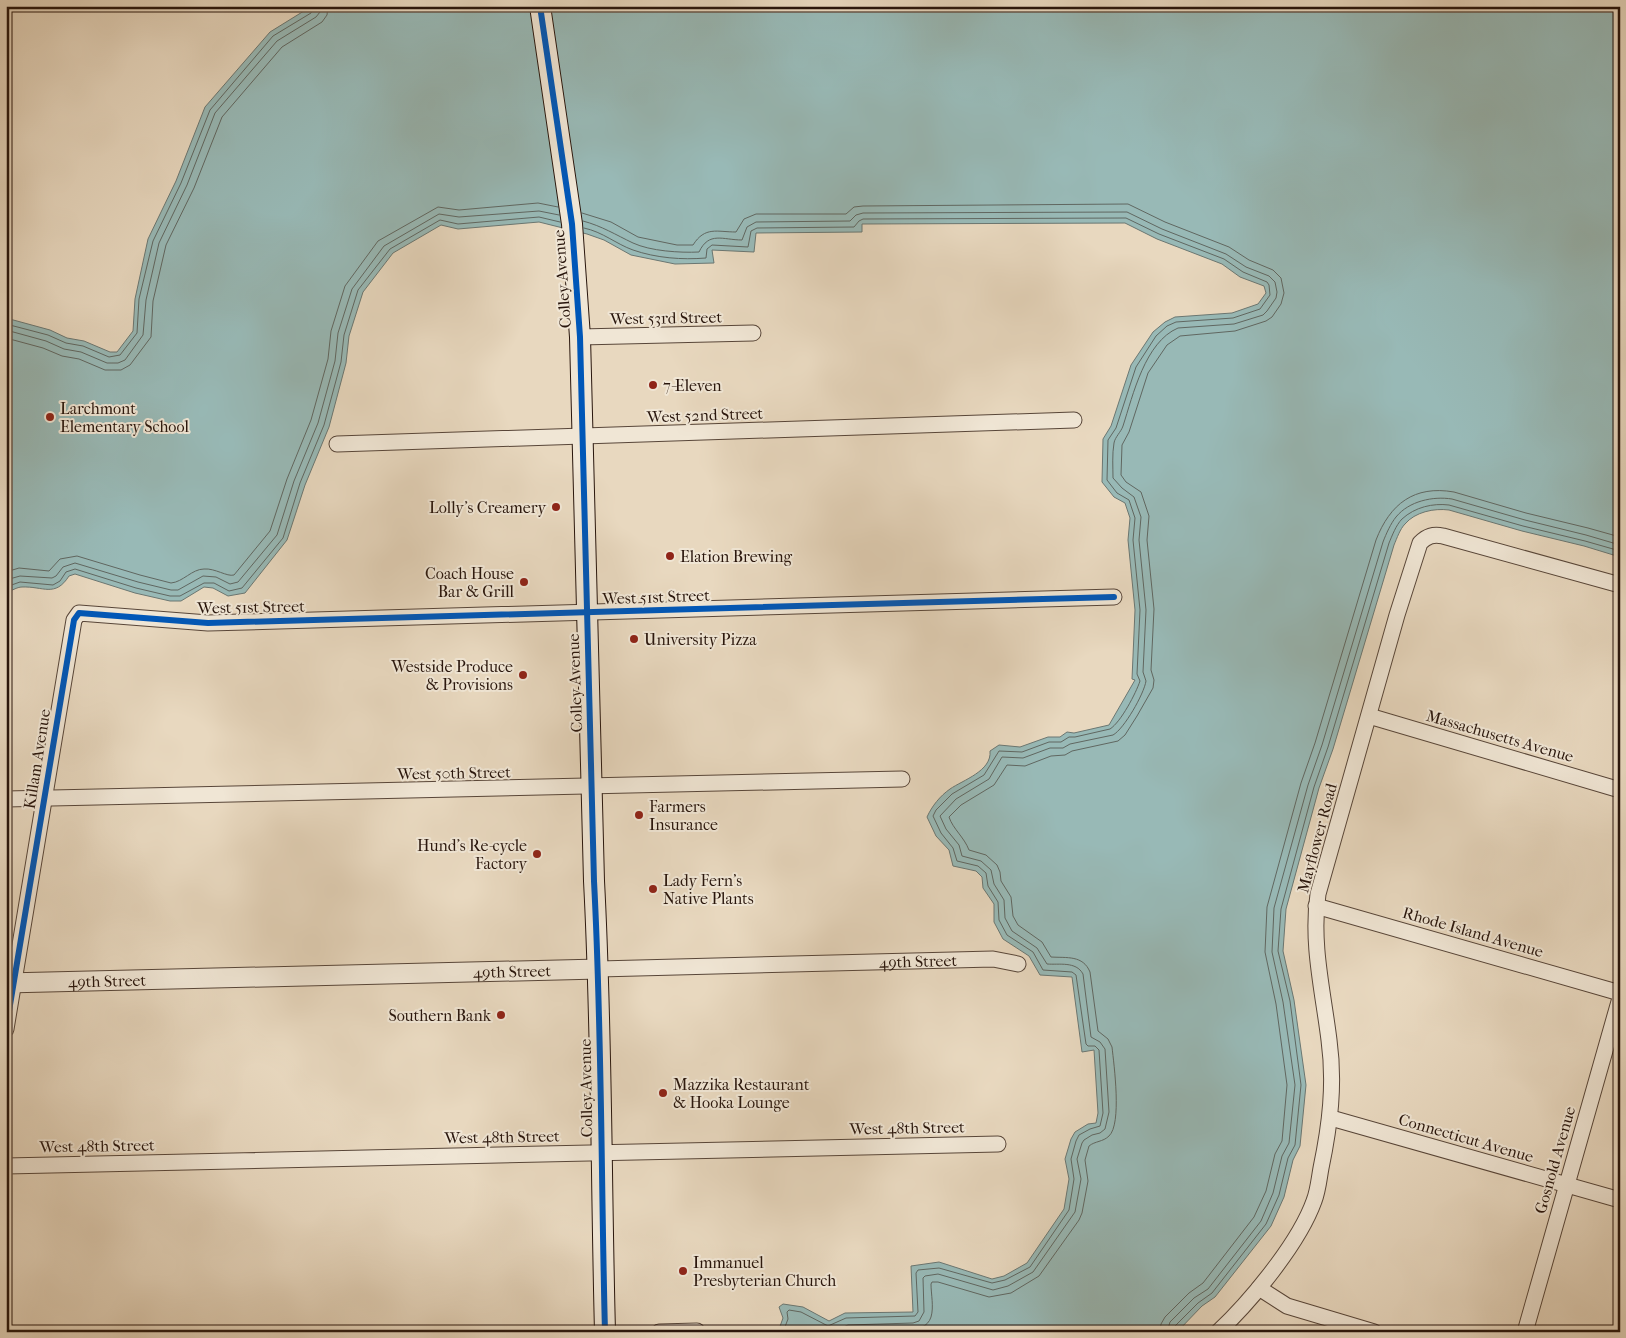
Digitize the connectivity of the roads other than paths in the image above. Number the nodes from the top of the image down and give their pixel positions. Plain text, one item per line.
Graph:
1 (540, 6) edge
2 (753, 333) dead end
3 (580, 337) junction
4 (1074, 420) dead end
5 (583, 437) junction
6 (337, 444) dead end
7 (1620, 585) edge
8 (1114, 598) dead end
9 (79, 613) joint
10 (586, 613) junction
11 (1370, 716) junction
12 (902, 779) dead end
13 (592, 787) junction
14 (1620, 790) edge
15 (6, 799) edge
16 (45, 799) junction
17 (1316, 906) junction
18 (1018, 964) dead end
19 (599, 969) junction
20 (10, 983) edge
21 (1620, 992) edge
22 (1620, 998) edge
23 (6, 1029) edge
24 (1331, 1118) junction
25 (998, 1144) dead end
26 (600, 1152) junction
27 (6, 1166) edge
28 (1566, 1185) junction
29 (1620, 1200) edge
30 (1259, 1288) junction
31 (697, 1331) edge
32 (605, 1332) edge
33 (659, 1332) edge
34 (1218, 1332) edge
35 (1374, 1332) edge
36 (1525, 1332) edge

1 - 3 main road, Colley Avenue
2 - 3 street, West 53rd Street
3 - 5 main road, Colley Avenue
4 - 5 street, West 52nd Street
5 - 6 street, West 52nd Street
5 - 10 main road, Colley Avenue
7 - 11 street, Mayflower Road
8 - 10 street, West 51st Street
9 - 10 street, West 51st Street
9 - 16 street, Killam Avenue
10 - 13 main road, Colley Avenue
11 - 14 street, Massachusetts Avenue
11 - 17 street, Mayflower Road
12 - 13 street, West 50th Street
13 - 16 street, West 50th Street
13 - 19 main road, Colley Avenue
15 - 16 street, West 50th Street
16 - 20 street, Killam Avenue
17 - 21 street, Rhode Island Avenue
17 - 24 street, Mayflower Road
18 - 19 street, 49th Street
19 - 20 street, 49th Street
19 - 26 main road, Colley Avenue
20 - 23 street, Killam Avenue
22 - 28 street, Gosnold Avenue
24 - 28 street, Connecticut Avenue
24 - 30 street, Mayflower Road
25 - 26 street, West 48th Street
26 - 27 street, West 48th Street
26 - 32 main road, Colley Avenue
28 - 29 street, Connecticut Avenue
28 - 36 street, Gosnold Avenue
30 - 34 street, Mayflower Road
30 - 35 street
31 - 33 street

